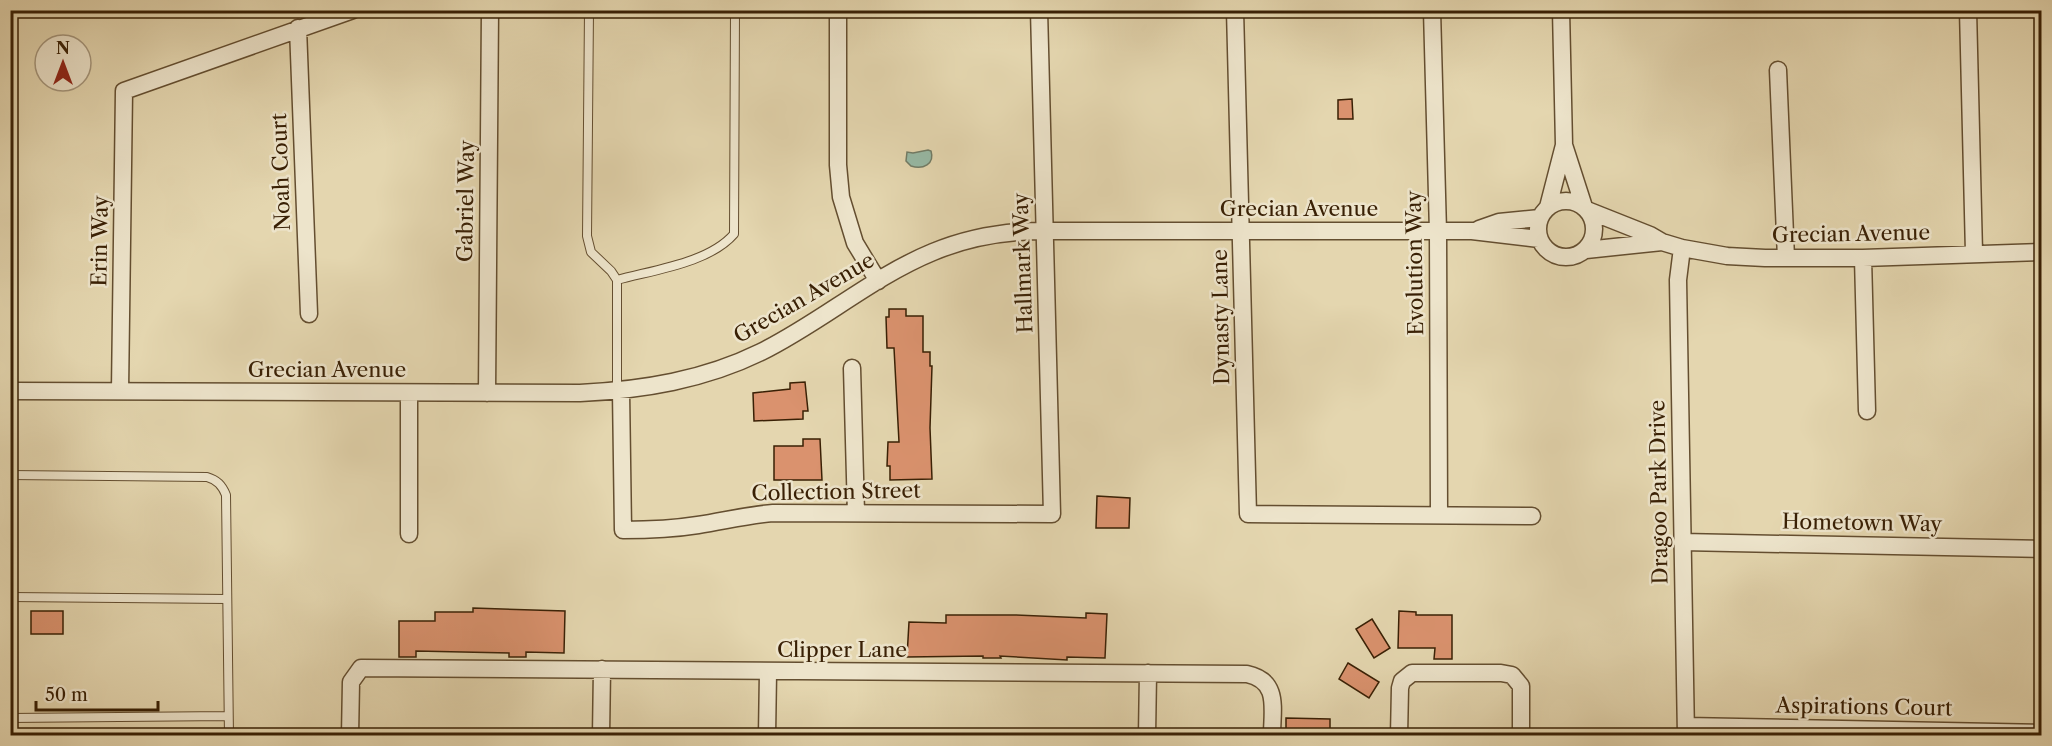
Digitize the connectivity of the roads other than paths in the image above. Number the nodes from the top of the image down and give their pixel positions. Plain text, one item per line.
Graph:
1 (353, 10) edge
2 (490, 10) edge
3 (589, 10) edge
4 (735, 10) edge
5 (838, 10) edge
6 (1039, 10) edge
7 (1235, 10) edge
8 (1432, 10) edge
9 (1561, 10) edge
10 (1968, 10) edge
11 (298, 28) junction
12 (1778, 70) dead end
13 (1564, 146) junction
14 (1585, 208) junction
15 (1544, 212) junction
16 (1044, 231) junction
17 (1241, 231) junction
18 (1472, 231) junction
19 (1438, 232) junction
20 (1539, 239) junction
21 (1662, 242) junction
22 (1682, 248) junction
23 (1586, 250) junction
24 (2042, 252) edge
25 (1974, 253) junction
26 (1786, 258) junction
27 (1863, 258) junction
28 (617, 280) junction
29 (878, 281) junction
30 (309, 314) dead end
31 (852, 368) dead end
32 (10, 391) edge
33 (619, 391) junction
34 (120, 392) junction
35 (409, 393) junction
36 (487, 393) junction
37 (1867, 411) dead end
38 (10, 475) edge
39 (856, 513) junction
40 (1052, 514) joint
41 (1439, 515) junction
42 (1532, 516) dead end
43 (409, 534) dead end
44 (1682, 542) junction
45 (2042, 549) edge
46 (10, 597) edge
47 (227, 599) junction
48 (602, 669) junction
49 (768, 672) junction
50 (1148, 673) junction
51 (228, 716) junction
52 (10, 718) edge
53 (1686, 731) edge
54 (2042, 733) edge
55 (229, 735) edge
56 (350, 735) edge
57 (601, 735) edge
58 (767, 735) edge
59 (1147, 735) edge
60 (1272, 735) edge
61 (1399, 735) edge
62 (1521, 735) edge

1 - 11 street
2 - 36 street, Gabriel Way
3 - 28 lane
4 - 28 lane
5 - 29 street
6 - 16 street, Hallmark Way
7 - 17 street, Dynasty Lane
8 - 19 street, Evolution Way
9 - 13 street
10 - 25 street
11 - 30 street, Noah Court
11 - 34 street, Erin Way
12 - 26 street
13 - 14 street
13 - 15 street
14 - 15 street
14 - 21 street, Grecian Avenue
14 - 23 street
15 - 18 street, Grecian Avenue
15 - 20 street
16 - 17 street, Grecian Avenue
16 - 29 street, Grecian Avenue
16 - 40 street, Hallmark Way
17 - 19 street, Grecian Avenue
17 - 41 street, Dynasty Lane
18 - 19 street, Grecian Avenue
18 - 20 street, Grecian Avenue
19 - 41 street, Evolution Way
20 - 23 street
21 - 22 street, Grecian Avenue
21 - 23 street, Grecian Avenue
22 - 26 street, Grecian Avenue
22 - 44 street, Dragoo Park Drive
24 - 25 street, Grecian Avenue
25 - 27 street, Grecian Avenue
26 - 27 street, Grecian Avenue
27 - 37 street
28 - 33 lane
29 - 33 street, Grecian Avenue
31 - 39 street
32 - 34 street, Grecian Avenue
33 - 36 street, Grecian Avenue
33 - 39 street, Collection Street
34 - 35 street, Grecian Avenue
35 - 36 street, Grecian Avenue
35 - 43 street
38 - 47 lane
39 - 40 street, Collection Street
41 - 42 street
44 - 45 street, Hometown Way
44 - 53 street, Dragoo Park Drive
46 - 47 lane
47 - 51 lane
48 - 49 street, Clipper Lane
48 - 56 street, Clipper Lane
48 - 57 street
49 - 50 street, Clipper Lane
49 - 58 street
50 - 59 street
50 - 60 street, Clipper Lane
51 - 52 lane
51 - 55 lane
53 - 54 street, Aspirations Court
61 - 62 street

